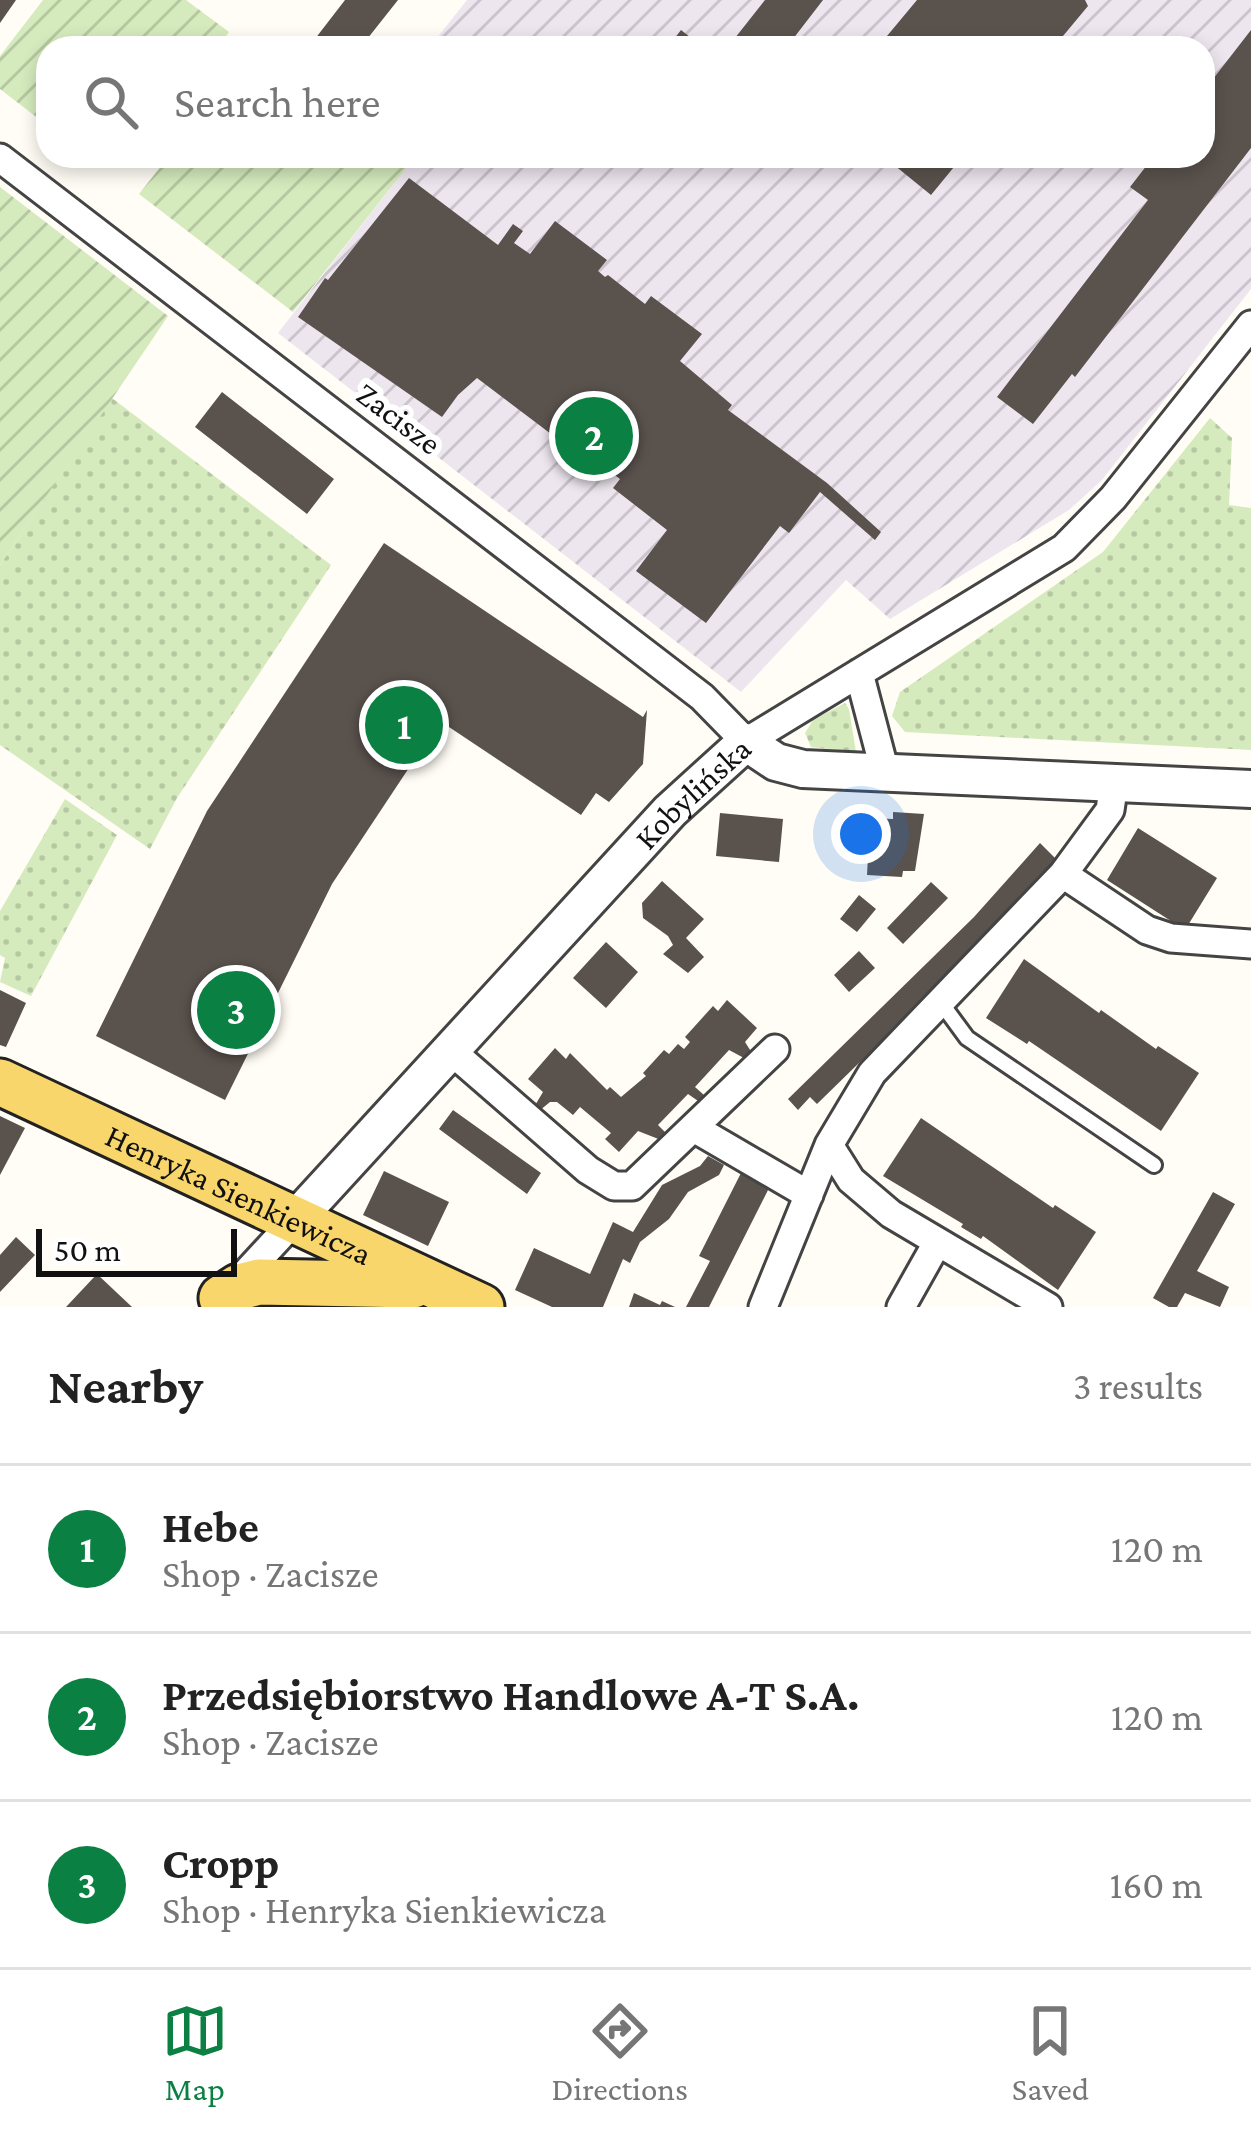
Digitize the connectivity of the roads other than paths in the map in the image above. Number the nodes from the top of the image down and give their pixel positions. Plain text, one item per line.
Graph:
1 (0, 158) edge
2 (1251, 325) edge
3 (859, 673) junction
4 (746, 742) junction
5 (885, 772) junction
6 (1114, 783) junction
7 (1251, 789) edge
8 (1063, 874) junction
9 (1251, 944) edge
10 (942, 1004) junction
11 (775, 1049) dead end
12 (450, 1050) junction
13 (0, 1082) edge
14 (694, 1128) junction
15 (829, 1145) junction
16 (1154, 1165) dead end
17 (809, 1195) junction
18 (294, 1221) junction
19 (937, 1243) junction
20 (435, 1286) junction
21 (219, 1303) edge
22 (481, 1307) edge
23 (763, 1307) edge
24 (901, 1307) edge
25 (1048, 1307) edge

1 - 4 street, Zacisze
2 - 3 street
3 - 4 street
3 - 5 street
4 - 5 street, Kobylińska
4 - 12 street, Kobylińska
5 - 6 street, Kobylińska
6 - 7 street, Kobylińska
6 - 8 street
8 - 9 street
8 - 10 street
10 - 15 street
10 - 16 lane
11 - 14 street
12 - 14 street
12 - 18 street, Kobylińska
13 - 18 main road, Henryka Sienkiewicza
14 - 17 street
15 - 17 street
15 - 19 street
17 - 23 street
18 - 20 main road, Henryka Sienkiewicza
18 - 21 street
19 - 24 street
19 - 25 street
20 - 21 main road
20 - 22 main road, Henryka Sienkiewicza

